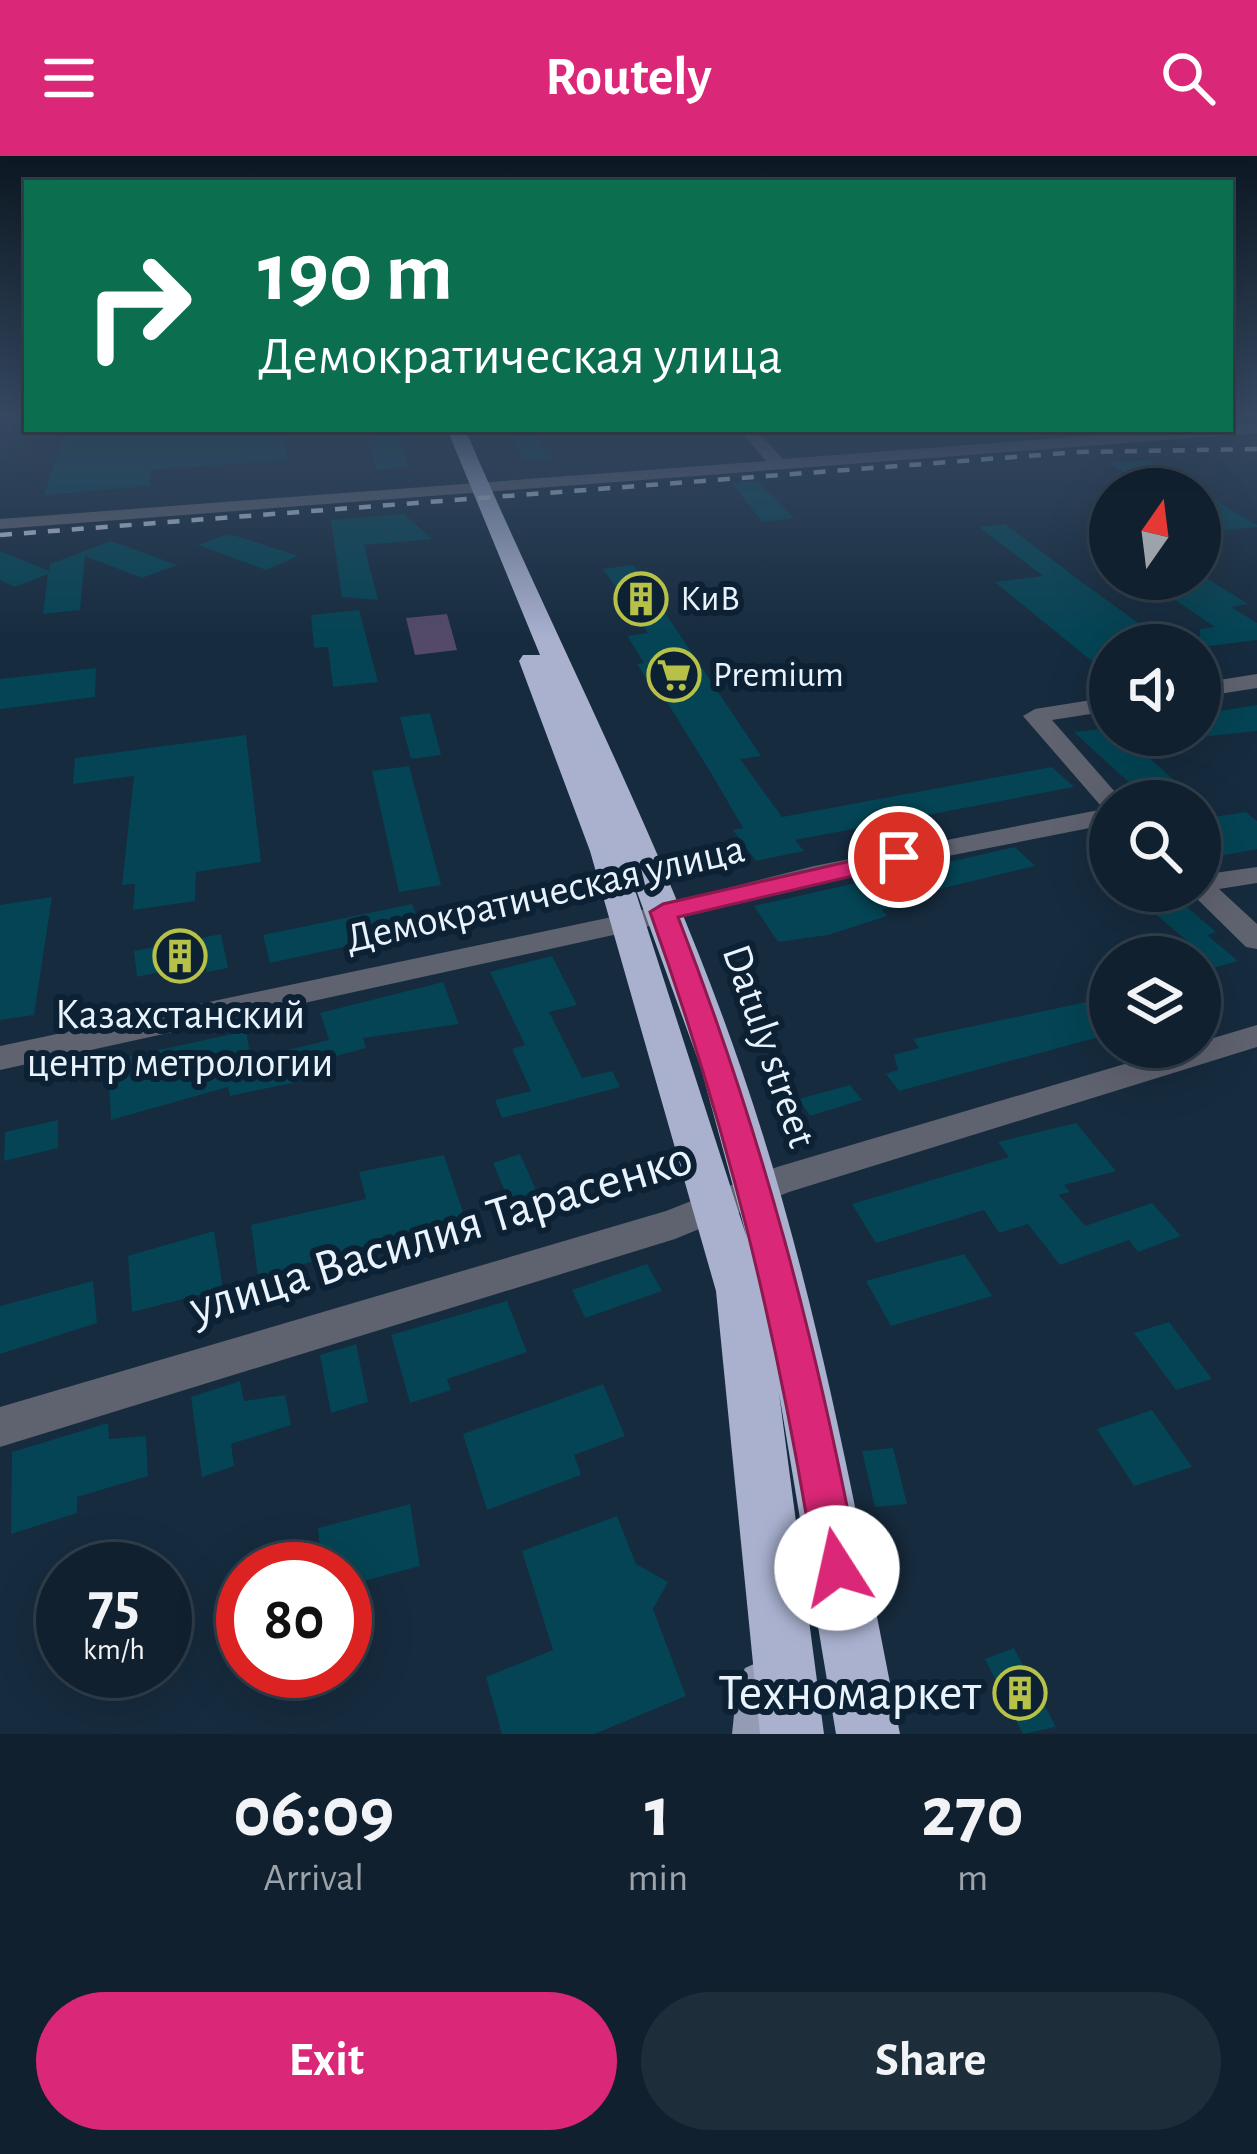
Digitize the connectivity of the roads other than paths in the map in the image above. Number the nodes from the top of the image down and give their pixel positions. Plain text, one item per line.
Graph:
1 (403, 492) edge
2 (475, 492) edge
3 (0, 524) edge
4 (1257, 681) edge
5 (1221, 687) edge
6 (1089, 707) edge
7 (1092, 780) edge
8 (1089, 820) edge
9 (1257, 874) edge
10 (1221, 881) edge
11 (1221, 905) edge
12 (645, 918) junction
13 (1257, 940) edge
14 (1257, 1036) edge
15 (0, 1058) edge
16 (758, 1189) junction
17 (717, 1205) junction
18 (0, 1427) edge
19 (775, 1548) junction
20 (758, 1734) edge
21 (792, 1734) edge
22 (868, 1734) edge

1 - 3 street
2 - 12 highway, Datuly street
4 - 5 street
6 - 7 street
8 - 12 street, Демократическая улица
9 - 10 street
11 - 13 street
12 - 15 street, Демократическая улица
12 - 16 highway, Datuly street
12 - 17 highway, Datuly street
14 - 16 street, улица Василия Тарасенко
16 - 17 street, улица Василия Тарасенко
16 - 22 highway, Datuly street
17 - 18 street, улица Василия Тарасенко
17 - 19 highway, Datuly street
19 - 20 main road
19 - 21 highway, Datuly street

